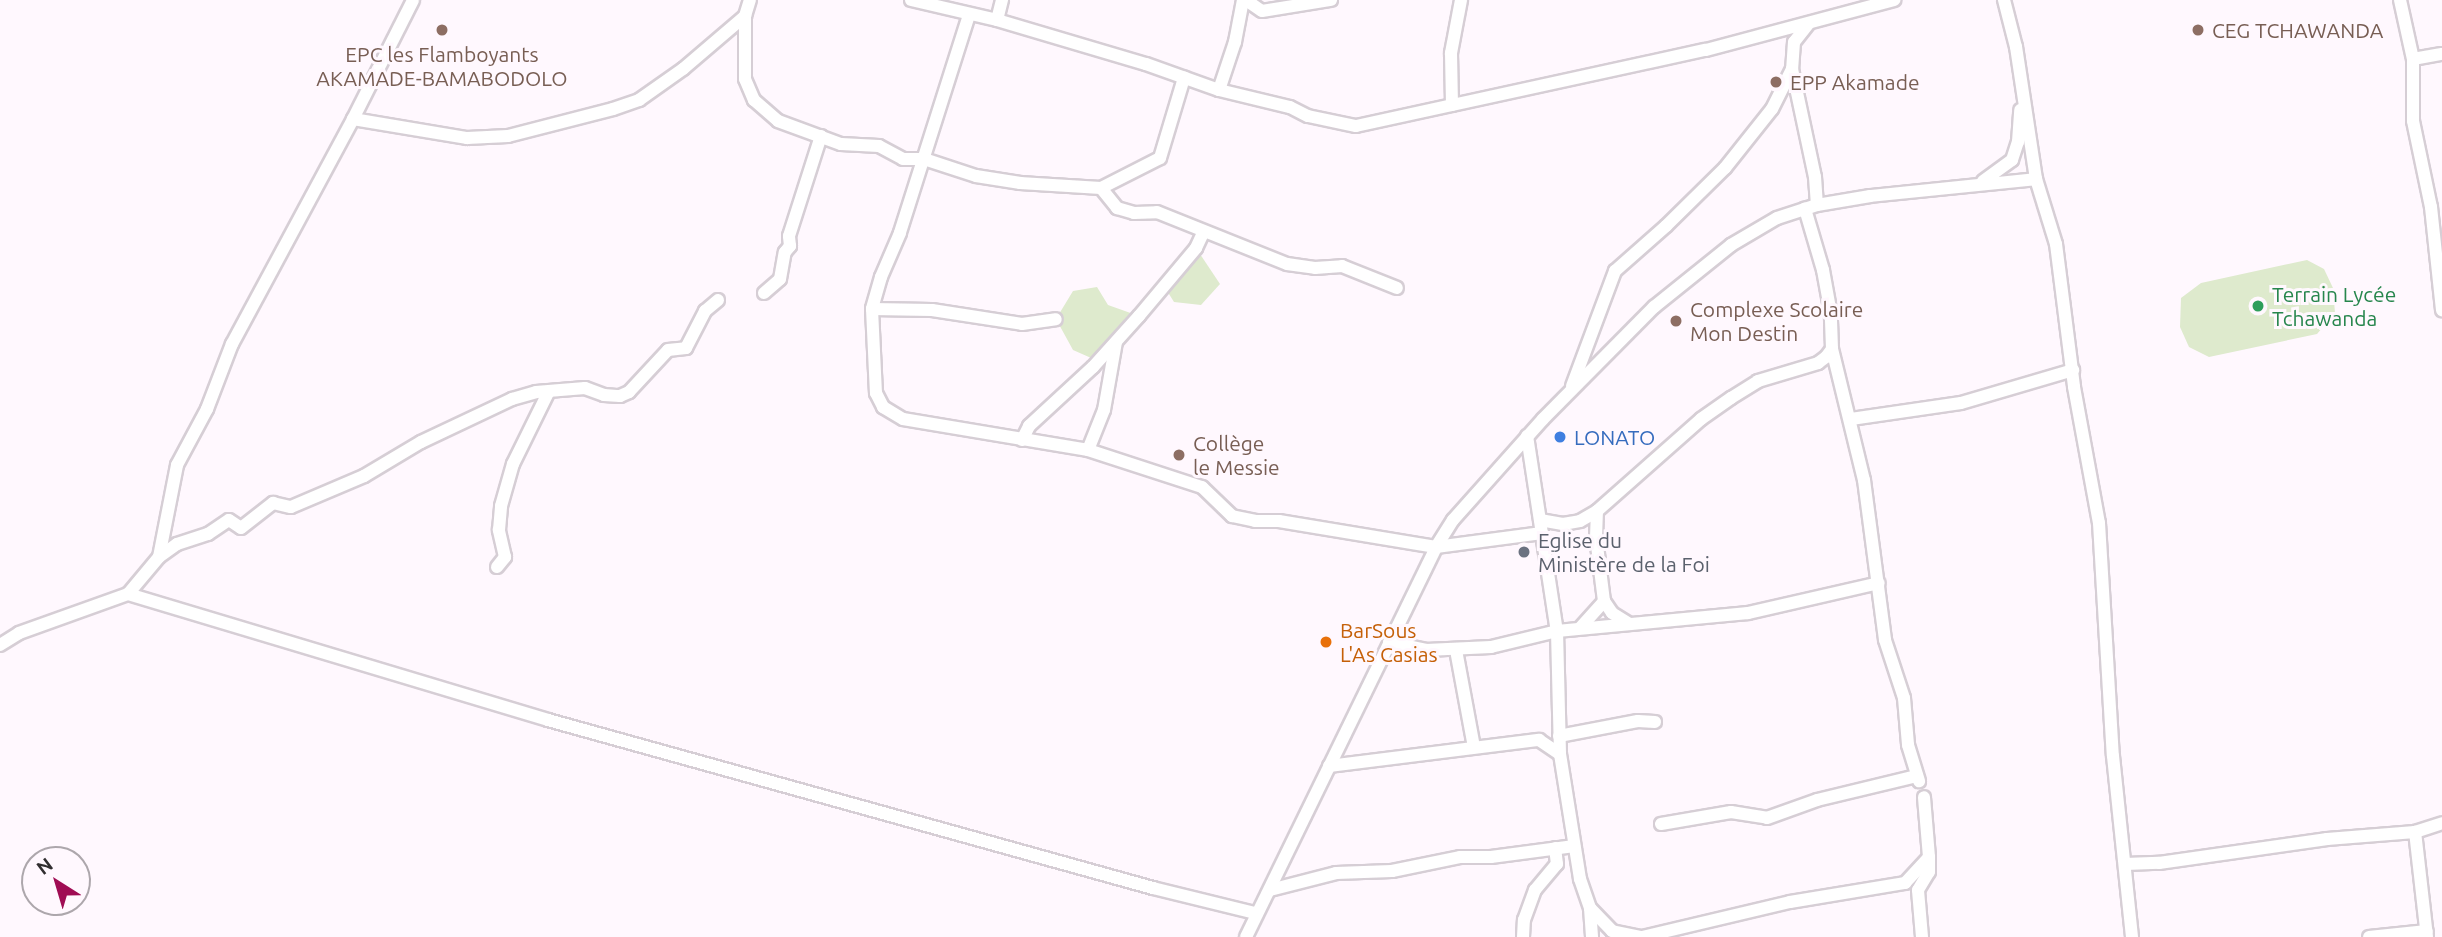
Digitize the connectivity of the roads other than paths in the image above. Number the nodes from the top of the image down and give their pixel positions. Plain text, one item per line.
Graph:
1 (413, 0) edge
2 (750, 0) edge
3 (911, 0) edge
4 (1002, 0) edge
5 (1244, 0) edge
6 (1331, 0) edge
7 (1461, 0) edge
8 (1894, 0) edge
9 (2004, 0) edge
10 (2400, 0) edge
11 (969, 15) junction
12 (745, 16) junction
13 (997, 20) junction
14 (1809, 23) junction
15 (2442, 54) edge
16 (2413, 59) junction
17 (1792, 69) junction
18 (1184, 78) junction
19 (1219, 90) junction
20 (2022, 101) junction
21 (1452, 106) junction
22 (354, 119) junction
23 (821, 136) junction
24 (924, 159) junction
25 (2036, 179) junction
26 (1970, 186) junction
27 (1101, 188) junction
28 (1811, 207) junction
29 (2436, 212) edge
30 (1203, 233) junction
31 (1397, 288) dead end
32 (764, 293) dead end
33 (718, 300) dead end
34 (872, 309) junction
35 (2442, 310) edge
36 (1056, 319) dead end
37 (1117, 341) junction
38 (1832, 349) junction
39 (2073, 370) junction
40 (1571, 390) junction
41 (548, 393) junction
42 (1851, 419) junction
43 (1527, 436) junction
44 (1022, 440) junction
45 (1088, 450) junction
46 (1510, 455) junction
47 (1533, 471) junction
48 (1597, 511) junction
49 (1541, 527) junction
50 (1436, 547) junction
51 (159, 557) junction
52 (497, 567) dead end
53 (1879, 583) junction
54 (128, 594) junction
55 (1604, 601) junction
56 (1628, 624) junction
57 (1580, 628) junction
58 (1557, 631) junction
59 (1389, 642) junction
60 (0, 645) edge
61 (1457, 650) junction
62 (1655, 722) dead end
63 (1559, 731) junction
64 (1539, 740) junction
65 (1474, 747) junction
66 (1560, 754) junction
67 (1329, 766) junction
68 (1924, 797) dead end
69 (2442, 823) edge
70 (1661, 824) dead end
71 (2415, 832) junction
72 (1574, 845) junction
73 (1555, 848) junction
74 (1929, 857) junction
75 (2125, 864) junction
76 (1270, 890) junction
77 (1590, 908) junction
78 (1255, 913) junction
79 (2427, 934) edge
80 (1246, 937) edge
81 (1523, 937) edge
82 (1592, 937) edge
83 (1642, 937) edge
84 (1922, 937) edge
85 (2132, 937) edge
86 (2369, 937) edge

1 - 22 street
2 - 12 street
3 - 11 street
4 - 13 street
5 - 6 street
5 - 19 street
7 - 21 street
8 - 14 street
9 - 20 street
10 - 16 street
11 - 13 street
11 - 24 street
12 - 22 street
12 - 23 street
13 - 18 street
14 - 17 street
14 - 21 street
15 - 16 street
16 - 29 street
17 - 28 street
17 - 40 street
18 - 19 street
18 - 27 street
19 - 21 street
20 - 25 street
20 - 26 street
22 - 51 street
23 - 24 street
23 - 32 street
24 - 27 street
24 - 34 street
25 - 26 street
25 - 39 street
26 - 28 street
27 - 30 street
28 - 38 street
28 - 40 street
29 - 35 street
30 - 31 street
30 - 37 street
33 - 41 street
34 - 36 street
34 - 44 street
37 - 44 street
37 - 45 street
38 - 42 street
38 - 48 street
39 - 42 street
39 - 75 street
40 - 43 street
41 - 51 street
41 - 52 street
42 - 53 street
43 - 46 street
43 - 47 street
44 - 45 street
45 - 50 street
46 - 47 street
46 - 50 street
47 - 49 street
48 - 49 street
48 - 55 street
49 - 50 street
49 - 58 street
50 - 59 street
51 - 54 street
53 - 56 street
53 - 70 street
54 - 60 street
54 - 78 street
55 - 56 street
55 - 57 street
56 - 57 street
57 - 58 street
58 - 61 street
58 - 63 street
59 - 61 street
59 - 67 street
61 - 65 street
62 - 63 street
63 - 64 street
63 - 66 street
64 - 65 street
64 - 66 street
65 - 67 street
66 - 72 street
67 - 76 street
68 - 74 street
69 - 71 street
71 - 75 street
71 - 79 street
72 - 73 street
72 - 77 street
73 - 76 street
73 - 81 street
74 - 83 street
74 - 84 street
75 - 85 street
76 - 78 street
77 - 82 street
77 - 83 street
78 - 80 street
79 - 86 street

